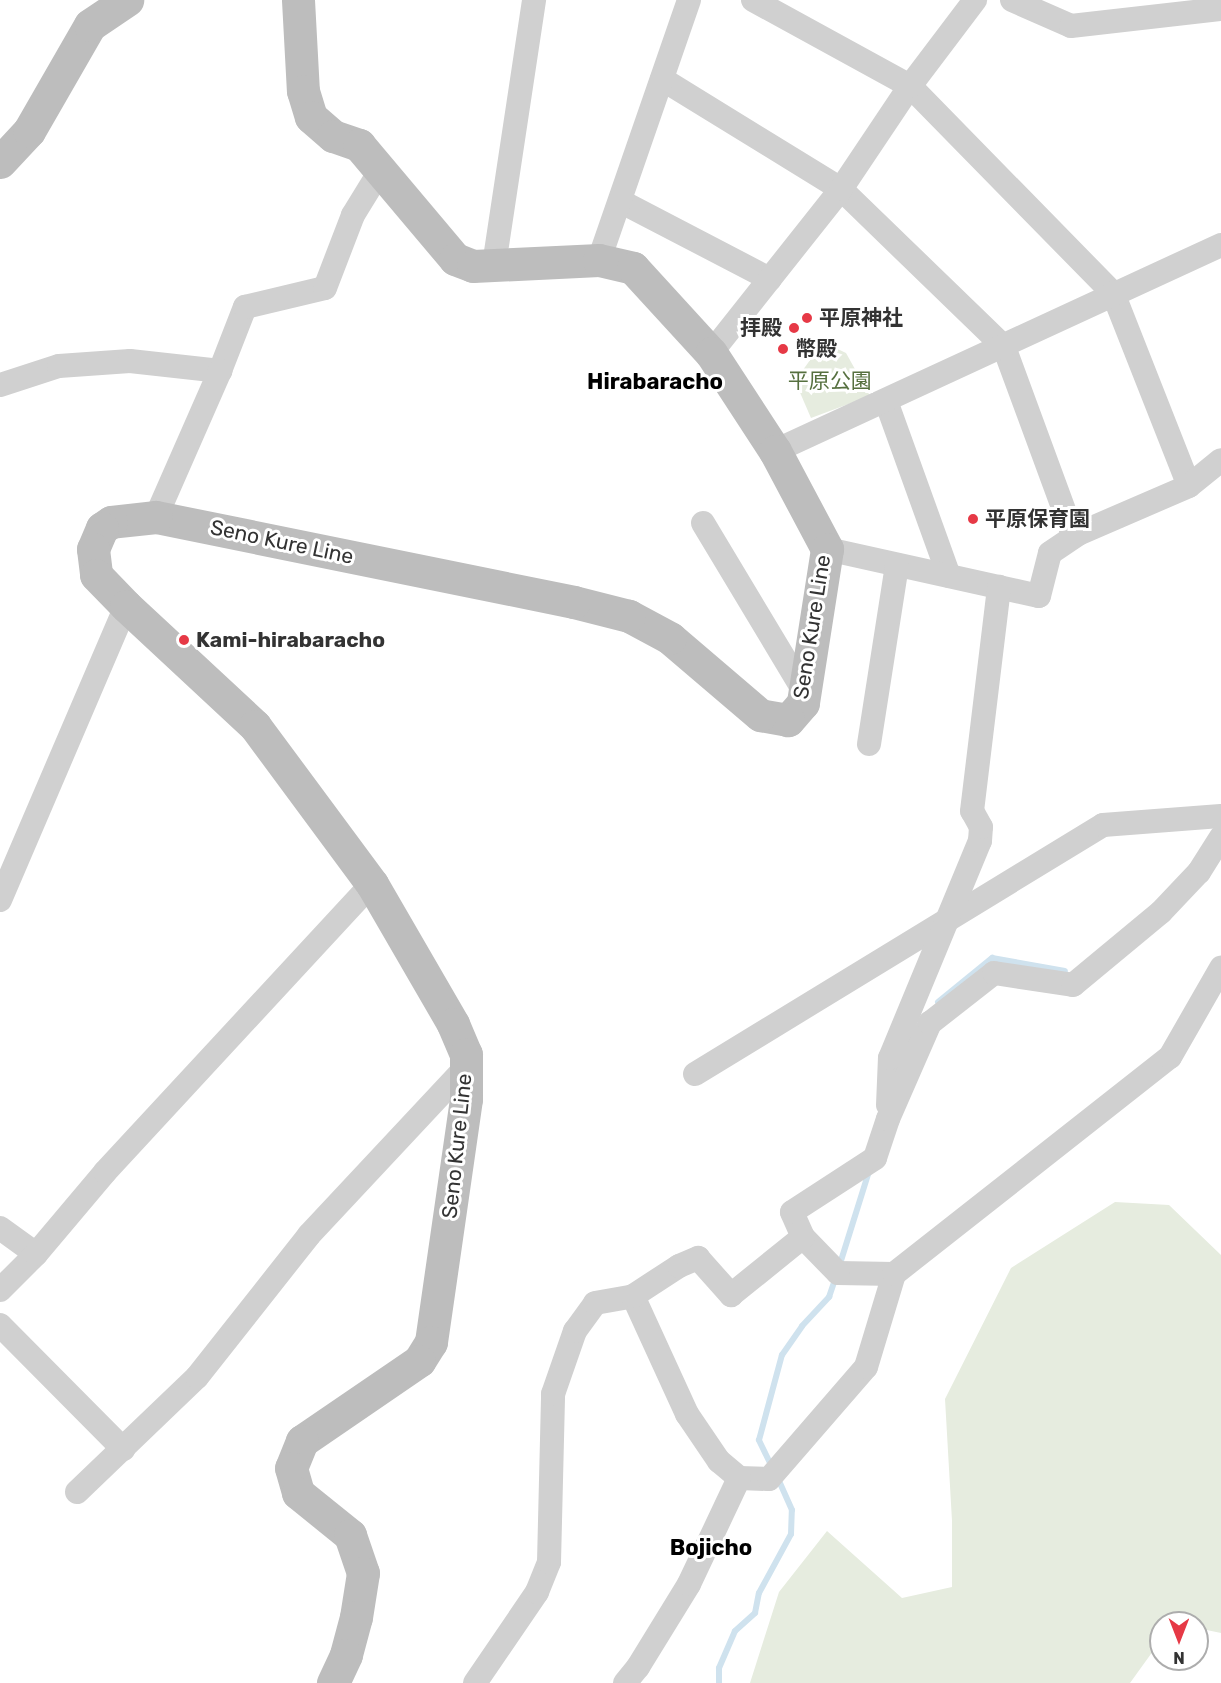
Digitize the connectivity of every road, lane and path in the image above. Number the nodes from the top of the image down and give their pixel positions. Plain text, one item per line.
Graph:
1 (127, 0) edge
2 (298, 0) edge
3 (690, 0) edge
4 (753, 0) edge
5 (975, 0) edge
6 (1012, 0) edge
7 (539, 4) edge
8 (1221, 9) edge
9 (662, 79) junction
10 (910, 86) junction
11 (0, 162) edge
12 (380, 171) junction
13 (841, 189) junction
14 (620, 201) junction
15 (1221, 245) edge
16 (599, 260) junction
17 (494, 265) junction
18 (770, 279) junction
19 (1113, 293) junction
20 (1004, 347) junction
21 (711, 353) junction
22 (220, 371) junction
23 (0, 385) edge
24 (886, 401) junction
25 (775, 451) junction
26 (1221, 460) edge
27 (1189, 486) junction
28 (156, 517) junction
29 (704, 523) dead end
30 (1074, 537) junction
31 (827, 549) junction
32 (897, 565) junction
33 (949, 576) junction
34 (999, 587) junction
35 (126, 606) junction
36 (805, 693) junction
37 (869, 744) dead end
38 (1221, 816) edge
39 (1221, 837) edge
40 (372, 884) junction
41 (0, 900) edge
42 (951, 917) junction
43 (1221, 968) edge
44 (466, 1067) junction
45 (695, 1074) dead end
46 (888, 1119) junction
47 (0, 1228) edge
48 (803, 1238) junction
49 (36, 1254) junction
50 (894, 1274) junction
51 (0, 1290) edge
52 (633, 1296) junction
53 (0, 1325) edge
54 (123, 1449) junction
55 (739, 1478) junction
56 (77, 1492) dead end
57 (333, 1683) edge
58 (475, 1683) edge
59 (625, 1683) edge

1 - 11 main road
2 - 12 main road, Seno Kure Line
3 - 9 street
4 - 10 street
5 - 10 street
6 - 8 street
7 - 17 street
9 - 13 street
9 - 14 street
10 - 13 street
10 - 19 street
12 - 17 main road, Seno Kure Line
12 - 22 street
13 - 18 street
13 - 20 street
14 - 16 street
14 - 18 street
15 - 19 street
16 - 17 main road, Seno Kure Line
16 - 21 main road, Seno Kure Line
18 - 21 street
19 - 20 street
19 - 27 street
20 - 24 street
20 - 30 street
21 - 25 main road, Seno Kure Line
22 - 23 street
22 - 28 street
24 - 25 street
24 - 33 street
25 - 31 main road, Seno Kure Line
26 - 27 street
27 - 30 street
28 - 35 main road, Seno Kure Line
28 - 36 main road, Seno Kure Line
29 - 36 street
30 - 34 street
31 - 32 street
31 - 36 main road, Seno Kure Line
32 - 33 street
32 - 37 street
33 - 34 street
34 - 42 street
35 - 40 main road, Seno Kure Line
35 - 41 street
38 - 42 street
39 - 46 street
40 - 44 main road, Seno Kure Line
40 - 49 street
42 - 45 street
42 - 46 street
43 - 50 street
44 - 54 street
44 - 57 main road, Seno Kure Line
46 - 48 street
47 - 49 street
48 - 50 street
48 - 52 street
49 - 51 street
50 - 55 street
52 - 55 street
52 - 58 street
53 - 54 street
54 - 56 street
55 - 59 street

